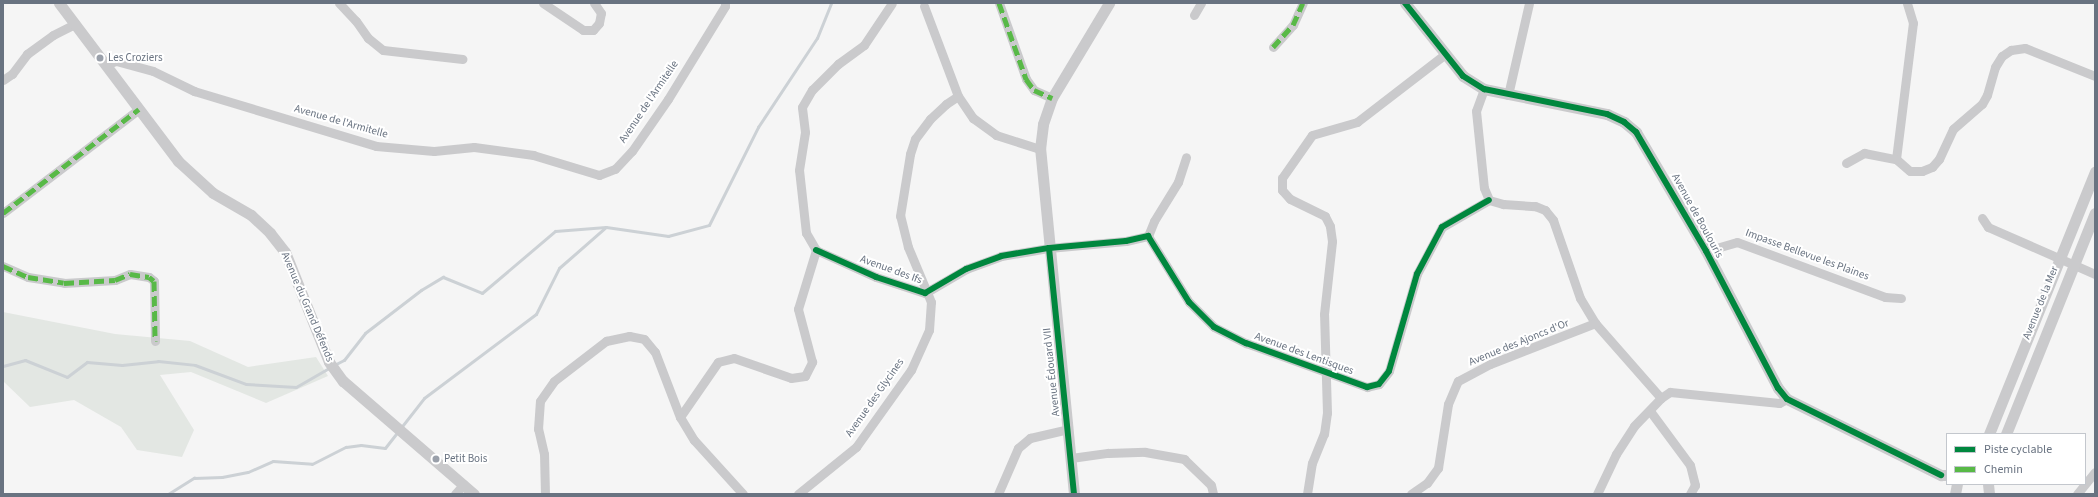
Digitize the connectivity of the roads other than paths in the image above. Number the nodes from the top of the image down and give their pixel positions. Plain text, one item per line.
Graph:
1 (59, 3) edge
2 (339, 3) edge
3 (542, 3) edge
4 (594, 3) edge
5 (725, 3) edge
6 (892, 3) edge
7 (999, 3) edge
8 (1109, 3) edge
9 (1201, 3) edge
10 (1303, 3) edge
11 (1406, 3) edge
12 (1529, 3) edge
13 (1907, 3) edge
14 (924, 4) edge
15 (1194, 15) dead end
16 (75, 24) junction
17 (1273, 47) dead end
18 (1444, 55) junction
19 (462, 59) dead end
20 (105, 65) junction
21 (2095, 76) edge
22 (3, 80) edge
23 (1484, 89) junction
24 (1508, 95) junction
25 (958, 96) junction
26 (1052, 98) junction
27 (139, 109) junction
28 (1040, 149) junction
29 (1186, 157) dead end
30 (1896, 159) junction
31 (1846, 163) dead end
32 (2095, 172) edge
33 (1488, 200) junction
34 (3, 213) edge
35 (2095, 213) edge
36 (1982, 218) dead end
37 (1148, 236) junction
38 (1049, 248) junction
39 (816, 250) junction
40 (1706, 251) junction
41 (2058, 259) junction
42 (3, 266) edge
43 (2075, 266) junction
44 (2095, 274) edge
45 (925, 293) junction
46 (1901, 298) dead end
47 (1595, 323) junction
48 (155, 341) dead end
49 (1328, 374) junction
50 (1661, 398) junction
51 (1786, 399) junction
52 (1650, 411) junction
53 (680, 417) junction
54 (1068, 429) junction
55 (1989, 433) edge
56 (2006, 433) edge
57 (1070, 458) junction
58 (2095, 472) edge
59 (1945, 477) edge
60 (2086, 483) edge
61 (464, 484) junction
62 (2084, 485) edge
63 (455, 494) edge
64 (474, 494) edge
65 (545, 494) edge
66 (743, 494) edge
67 (798, 494) edge
68 (998, 494) edge
69 (1074, 494) edge
70 (1213, 494) edge
71 (1306, 494) edge
72 (1411, 494) edge
73 (1597, 494) edge
74 (1690, 494) edge
75 (2077, 494) edge

1 - 16 street, Avenue du Grand Défends
2 - 19 street
3 - 4 street
5 - 20 street, Avenue de l'Armitelle
6 - 39 street
7 - 26 street
8 - 26 street, Avenue Édouard VII
9 - 15 street
10 - 17 street
11 - 18 street, Avenue de Boulouris
12 - 24 street
13 - 30 street
14 - 25 street
16 - 20 street, Avenue du Grand Défends
16 - 22 street
18 - 23 street, Avenue de Boulouris
18 - 49 street
20 - 27 street, Avenue du Grand Défends
21 - 30 street
23 - 24 street, Avenue de Boulouris
23 - 33 street
24 - 40 street, Avenue de Boulouris
25 - 28 street
25 - 45 street, Avenue des Glycines
26 - 28 street, Avenue Édouard VII
27 - 34 street
27 - 61 street, Avenue du Grand Défends
28 - 38 street, Avenue Édouard VII
29 - 37 street
30 - 31 street
32 - 41 street, Avenue de la Mer
33 - 47 street
33 - 49 street, Avenue des Lentisques
35 - 43 street, Avenue de la Mer
36 - 41 street
37 - 38 street
37 - 49 street, Avenue des Lentisques
38 - 45 street, Avenue des Ifs
38 - 54 street, Avenue Édouard VII
39 - 45 street, Avenue des Ifs
39 - 53 street
40 - 46 street, Impasse Bellevue les Plaines
40 - 51 street, Avenue de Boulouris
41 - 43 street
41 - 55 street, Avenue de la Mer
42 - 48 street
43 - 44 street
43 - 56 street, Avenue de la Mer
45 - 67 street, Avenue des Glycines
47 - 50 street
47 - 72 street, Avenue des Ajoncs d'Or
49 - 71 street
50 - 51 street
50 - 52 street
51 - 59 street
52 - 73 street
52 - 74 street
53 - 65 street
53 - 66 street
54 - 57 street, Avenue Édouard VII
54 - 68 street
57 - 69 street, Avenue Édouard VII
57 - 70 street
58 - 60 street
61 - 63 street
61 - 64 street, Avenue du Grand Défends
62 - 75 street

